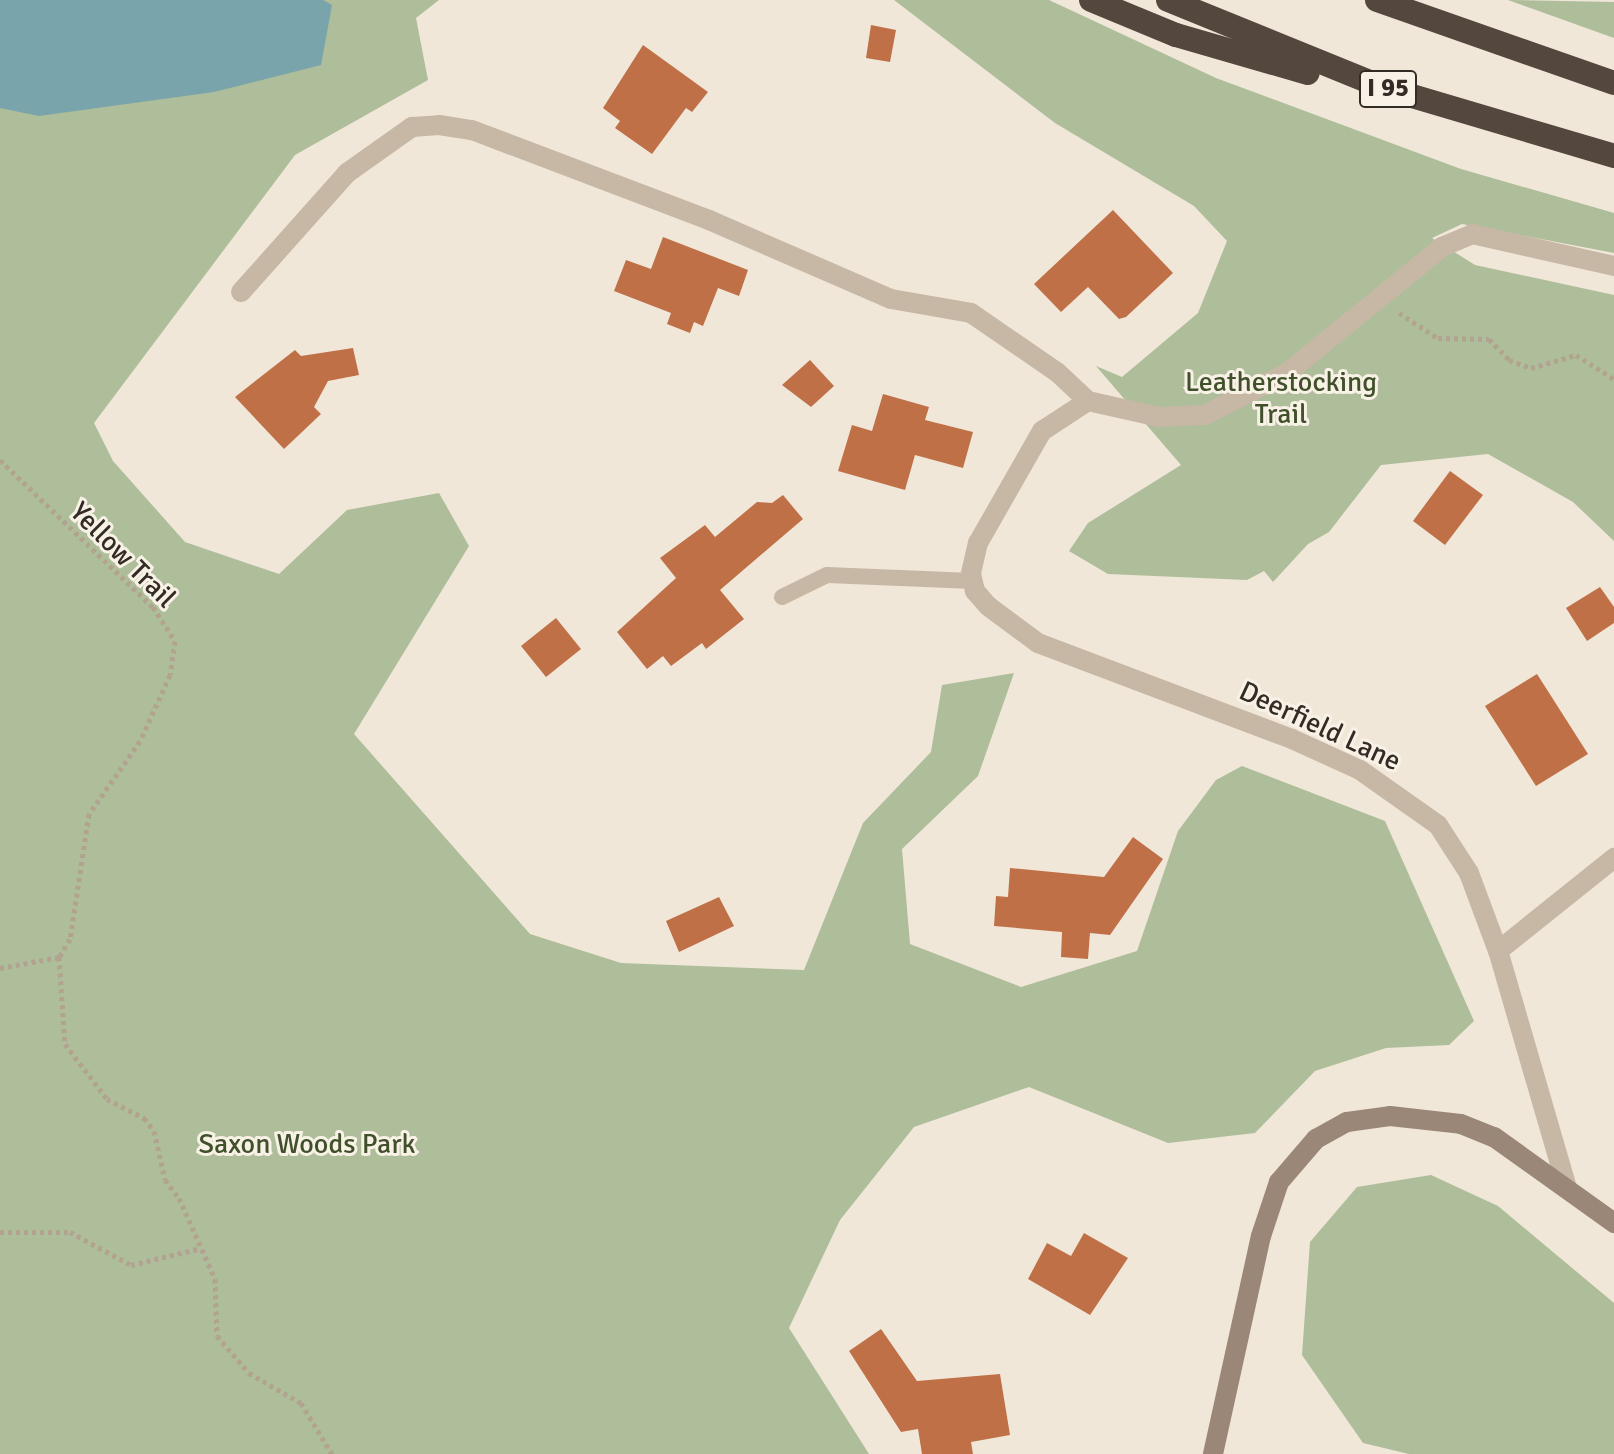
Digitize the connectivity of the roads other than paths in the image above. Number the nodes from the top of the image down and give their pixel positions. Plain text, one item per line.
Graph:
1 (1091, 0) edge
2 (1168, 0) edge
3 (1377, 0) edge
4 (1614, 83) edge
5 (1385, 88) junction
6 (1614, 156) edge
7 (1614, 266) edge
8 (241, 292) dead end
9 (1088, 401) junction
10 (972, 577) junction
11 (782, 597) dead end
12 (1614, 858) edge
13 (1498, 951) junction
14 (1567, 1188) junction
15 (1614, 1223) edge
16 (1213, 1454) edge

1 - 5 highway
2 - 5 highway, I 95
3 - 4 highway
5 - 6 highway, I 95
7 - 9 street
8 - 9 street
9 - 10 street
10 - 11 lane
10 - 13 street, Deerfield Lane
12 - 13 street
13 - 14 street, Deerfield Lane
14 - 15 street
14 - 16 street

